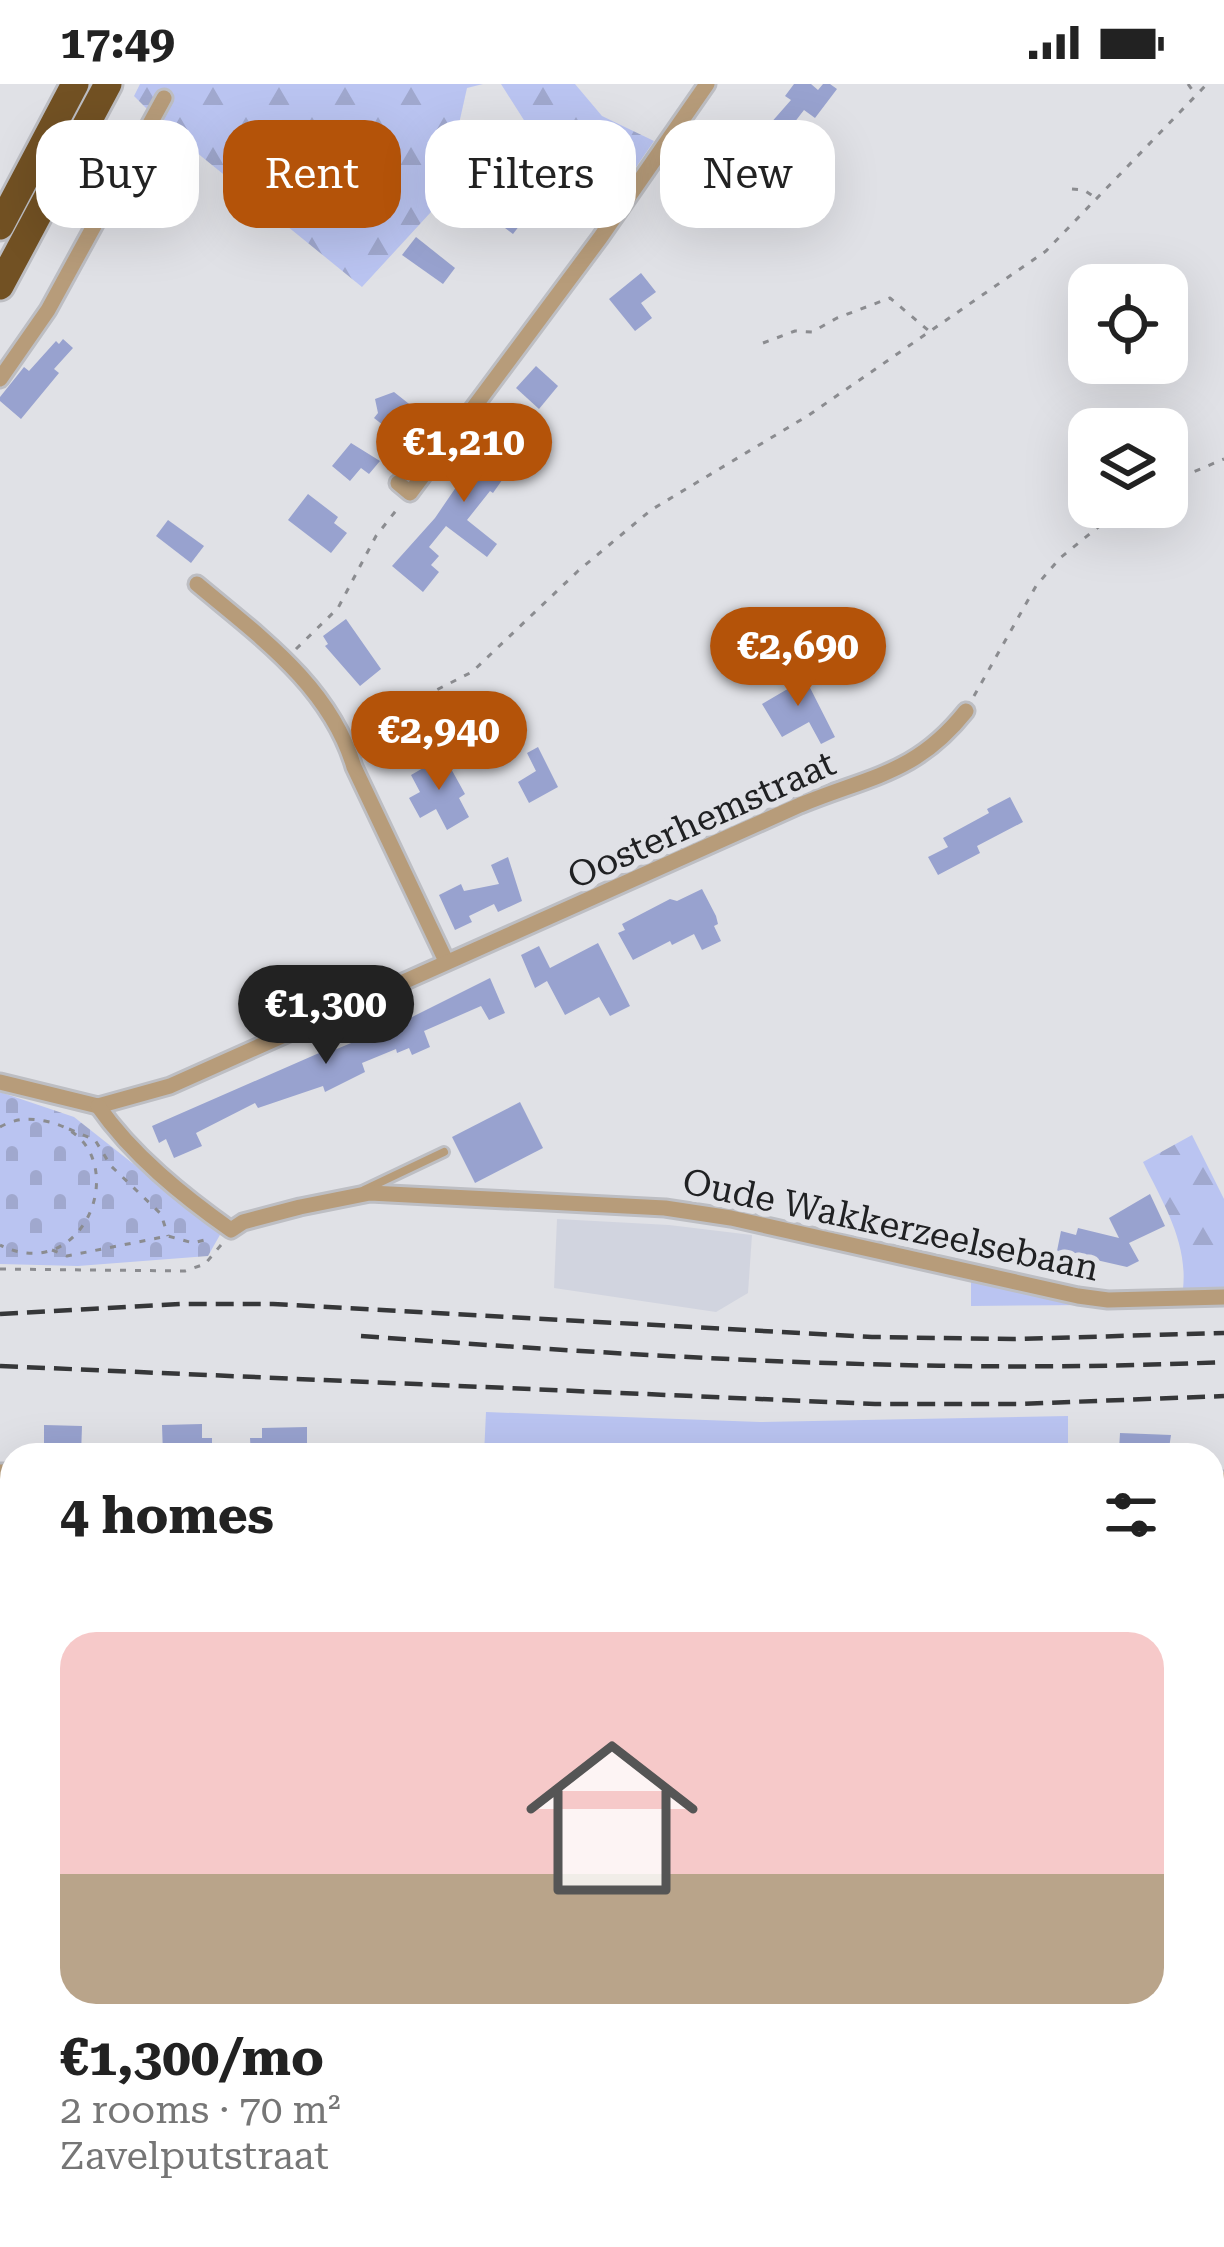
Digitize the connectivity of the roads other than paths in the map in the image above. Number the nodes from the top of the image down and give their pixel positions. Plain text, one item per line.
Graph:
1 (76, 84) edge
2 (108, 84) edge
3 (706, 84) edge
4 (164, 98) dead end
5 (0, 226) edge
6 (0, 286) edge
7 (0, 380) edge
8 (404, 488) road end
9 (197, 584) dead end
10 (966, 711) road end
11 (446, 962) junction
12 (0, 1082) edge
13 (98, 1106) junction
14 (444, 1152) dead end
15 (352, 1195) junction
16 (1224, 1297) edge

1 - 5 highway
2 - 6 highway
3 - 8 street
4 - 7 street
9 - 11 street
10 - 11 street, Oosterhemstraat
11 - 13 street, Oosterhemstraat
12 - 13 street
13 - 15 street, Oude Wakkerzeelsebaan
14 - 15 lane
15 - 16 street, Oude Wakkerzeelsebaan

